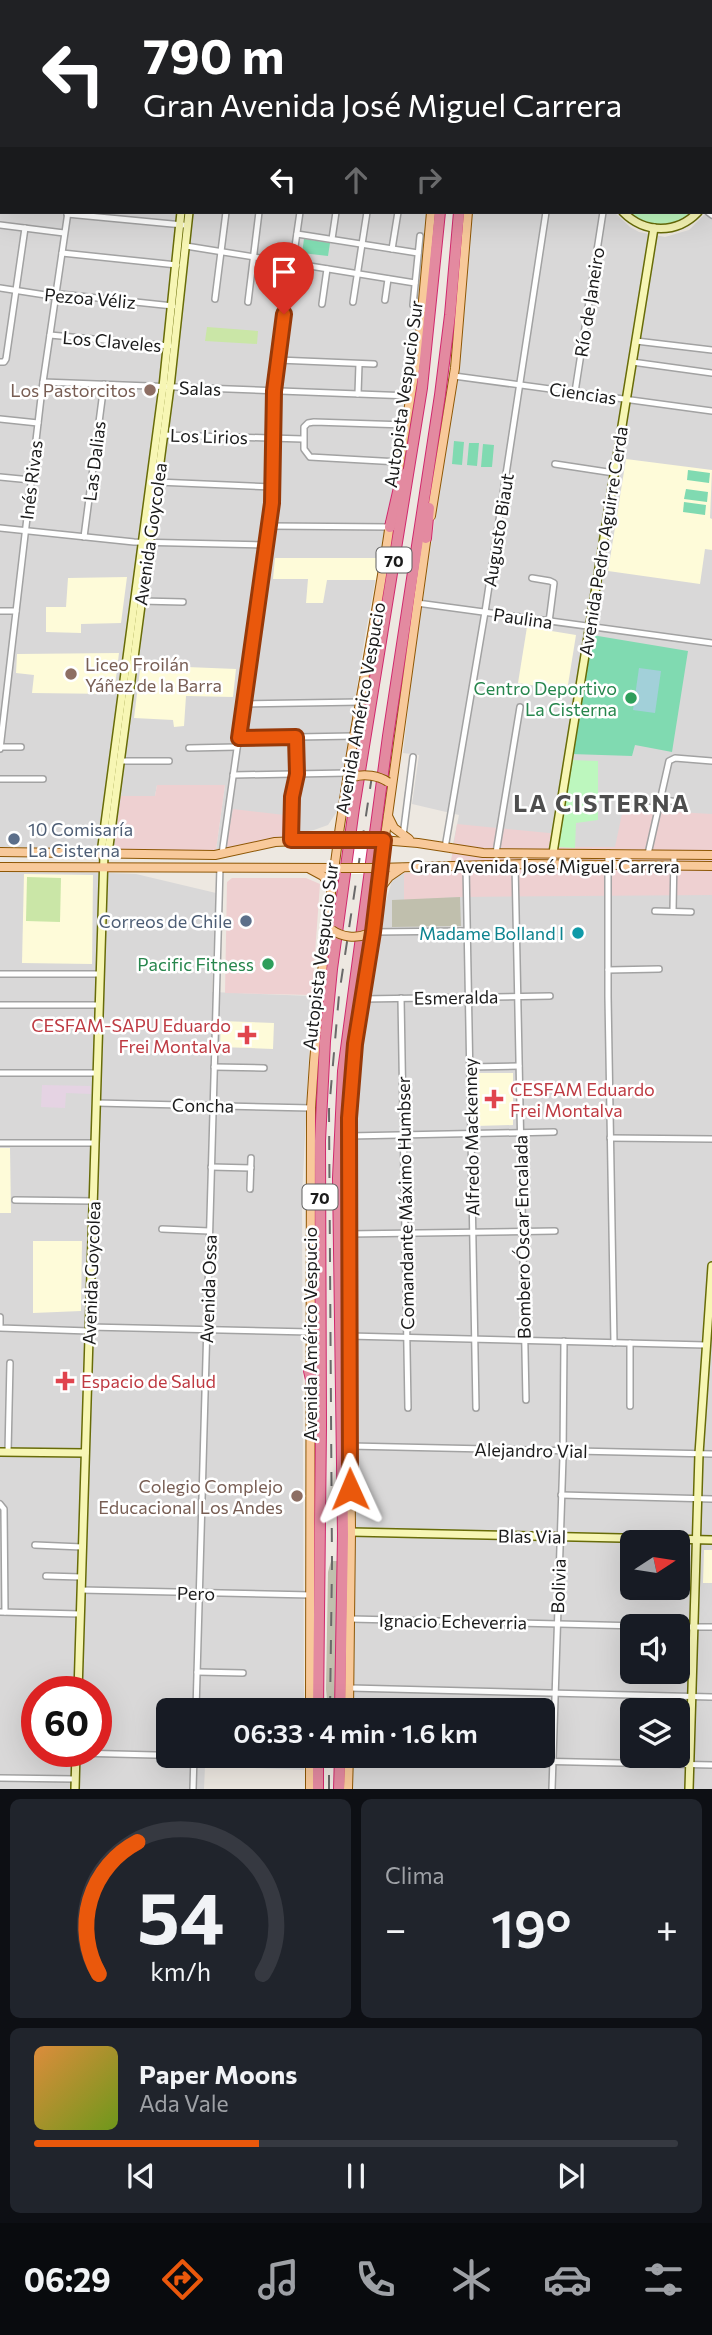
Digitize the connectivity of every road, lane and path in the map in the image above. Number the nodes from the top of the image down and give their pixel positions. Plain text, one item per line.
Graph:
1 (67, 214) edge
2 (77, 214) edge
3 (181, 214) edge
4 (188, 214) edge
5 (226, 214) edge
6 (260, 214) edge
7 (300, 214) edge
8 (336, 214) edge
9 (367, 214) edge
10 (398, 214) edge
11 (431, 214) edge
12 (440, 214) edge
13 (459, 214) edge
14 (468, 214) edge
15 (546, 214) edge
16 (603, 214) edge
17 (626, 214) edge
18 (695, 214) edge
19 (0, 225) edge
20 (184, 225) junction
21 (25, 228) junction
22 (654, 228) junction
23 (64, 233) junction
24 (297, 234) junction
25 (420, 236) dead end
26 (332, 240) junction
27 (362, 244) junction
28 (186, 246) junction
29 (392, 249) junction
30 (221, 252) junction
31 (62, 253) junction
32 (418, 253) junction
33 (253, 257) junction
34 (292, 263) junction
35 (180, 265) junction
36 (327, 269) junction
37 (357, 274) junction
38 (388, 279) junction
39 (415, 283) junction
40 (0, 288) edge
41 (16, 291) junction
42 (56, 295) junction
43 (215, 299) dead end
44 (385, 300) dead end
45 (247, 302) dead end
46 (353, 302) dead end
47 (322, 304) dead end
48 (413, 305) dead end
49 (175, 307) junction
50 (50, 335) junction
51 (636, 341) junction
52 (171, 347) junction
53 (712, 350) edge
54 (278, 360) junction
55 (0, 362) edge
56 (632, 362) junction
57 (359, 363) junction
58 (374, 364) dead end
59 (712, 373) edge
60 (454, 376) junction
61 (43, 382) junction
62 (104, 384) junction
63 (521, 385) junction
64 (166, 387) junction
65 (422, 388) junction
66 (274, 391) junction
67 (575, 392) junction
68 (358, 394) junction
69 (440, 395) junction
70 (411, 396) junction
71 (626, 399) junction
72 (712, 411) edge
73 (0, 419) edge
74 (38, 423) junction
75 (406, 425) junction
76 (160, 434) junction
77 (272, 438) junction
78 (303, 439) junction
79 (399, 462) junction
80 (555, 464) dead end
81 (614, 473) junction
82 (0, 477) edge
83 (32, 480) junction
84 (153, 482) junction
85 (272, 487) junction
86 (269, 526) junction
87 (390, 527) junction
88 (0, 528) edge
89 (26, 531) junction
90 (84, 537) junction
91 (426, 538) junction
92 (146, 542) junction
93 (266, 545) junction
94 (532, 578) dead end
95 (141, 601) junction
96 (183, 602) dead end
97 (417, 603) junction
98 (0, 611) edge
99 (16, 611) junction
100 (485, 612) junction
101 (548, 622) junction
102 (589, 628) junction
103 (712, 643) edge
104 (361, 702) junction
105 (243, 704) junction
106 (520, 707) dead end
107 (1, 734) edge
108 (354, 736) junction
109 (296, 737) junction
110 (239, 738) junction
111 (21, 747) dead end
112 (237, 747) junction
113 (0, 748) edge
114 (189, 748) dead end
115 (413, 757) dead end
116 (120, 761) junction
117 (169, 761) dead end
118 (712, 761) edge
119 (297, 774) junction
120 (233, 775) junction
121 (350, 778) junction
122 (0, 779) edge
123 (43, 779) dead end
124 (390, 785) junction
125 (660, 799) junction
126 (682, 803) dead end
127 (637, 805) dead end
128 (657, 809) junction
129 (388, 816) junction
130 (341, 818) junction
131 (403, 836) junction
132 (317, 839) junction
133 (342, 839) junction
134 (291, 840) junction
135 (382, 840) junction
136 (418, 843) junction
137 (445, 848) junction
138 (0, 852) edge
139 (496, 853) junction
140 (553, 853) junction
141 (608, 853) junction
142 (104, 854) junction
143 (222, 854) junction
144 (648, 854) junction
145 (674, 854) junction
146 (712, 855) edge
147 (515, 864) junction
148 (541, 864) junction
149 (607, 864) junction
150 (466, 865) junction
151 (674, 865) junction
152 (712, 866) edge
153 (0, 867) edge
154 (220, 867) junction
155 (378, 867) junction
156 (404, 867) junction
157 (307, 868) junction
158 (338, 868) junction
159 (103, 869) junction
160 (331, 889) junction
161 (377, 892) junction
162 (655, 911) dead end
163 (673, 911) junction
164 (691, 912) dead end
165 (327, 921) junction
166 (467, 930) junction
167 (371, 932) junction
168 (608, 970) junction
169 (659, 970) dead end
170 (0, 974) edge
171 (100, 974) junction
172 (518, 996) junction
173 (550, 996) dead end
174 (468, 997) junction
175 (401, 998) junction
176 (362, 999) junction
177 (0, 1005) edge
178 (99, 1005) junction
179 (519, 1066) junction
180 (214, 1067) junction
181 (470, 1067) junction
182 (264, 1068) dead end
183 (0, 1073) edge
184 (97, 1073) junction
185 (96, 1103) junction
186 (213, 1105) junction
187 (311, 1108) junction
188 (554, 1132) dead end
189 (520, 1133) junction
190 (471, 1134) junction
191 (404, 1135) junction
192 (349, 1136) junction
193 (610, 1138) junction
194 (712, 1139) edge
195 (0, 1143) edge
196 (94, 1143) junction
197 (251, 1158) dead end
198 (211, 1167) junction
199 (251, 1168) junction
200 (250, 1189) dead end
201 (15, 1200) dead end
202 (93, 1201) junction
203 (348, 1219) junction
204 (162, 1229) dead end
205 (209, 1231) junction
206 (522, 1231) junction
207 (555, 1231) dead end
208 (472, 1232) junction
209 (405, 1233) junction
210 (348, 1234) junction
211 (712, 1266) edge
212 (712, 1273) edge
213 (1, 1317) edge
214 (0, 1328) edge
215 (89, 1329) junction
216 (207, 1329) junction
217 (310, 1332) junction
218 (349, 1336) junction
219 (407, 1337) junction
220 (474, 1339) junction
221 (524, 1340) junction
222 (564, 1341) junction
223 (614, 1343) junction
224 (630, 1343) junction
225 (705, 1345) junction
226 (708, 1356) edge
227 (10, 1363) dead end
228 (339, 1367) junction
229 (309, 1371) junction
230 (526, 1401) dead end
231 (630, 1406) dead end
232 (408, 1408) dead end
233 (476, 1408) dead end
234 (321, 1426) junction
235 (350, 1446) junction
236 (563, 1451) junction
237 (4, 1452) edge
238 (85, 1453) junction
239 (699, 1454) junction
240 (712, 1454) edge
241 (561, 1495) junction
242 (698, 1499) junction
243 (712, 1499) edge
244 (1, 1505) edge
245 (351, 1532) junction
246 (560, 1537) junction
247 (697, 1540) junction
248 (712, 1540) edge
249 (35, 1545) dead end
250 (82, 1547) junction
251 (2, 1555) edge
252 (46, 1576) dead end
253 (81, 1577) junction
254 (81, 1590) junction
255 (199, 1593) junction
256 (311, 1595) junction
257 (3, 1612) edge
258 (80, 1614) junction
259 (351, 1619) junction
260 (557, 1624) junction
261 (620, 1626) edge
262 (690, 1627) edge
263 (694, 1627) junction
264 (712, 1628) edge
265 (197, 1672) junction
266 (243, 1674) dead end
267 (78, 1676) edge
268 (350, 1688) junction
269 (555, 1693) junction
270 (692, 1696) junction
271 (712, 1697) edge
272 (196, 1698) edge
273 (310, 1698) edge
274 (318, 1698) edge
275 (340, 1698) edge
276 (350, 1698) edge
277 (555, 1698) edge
278 (112, 1753) edge
279 (156, 1755) edge
280 (555, 1761) edge
281 (620, 1762) edge
282 (690, 1764) joint
283 (712, 1765) edge
284 (75, 1767) edge
285 (194, 1768) edge
286 (310, 1768) edge
287 (318, 1768) edge
288 (343, 1768) edge
289 (347, 1768) edge
290 (553, 1768) edge
291 (690, 1768) edge
292 (0, 1778) edge
293 (75, 1779) junction
294 (75, 1789) edge
295 (193, 1789) edge
296 (310, 1789) edge
297 (318, 1789) edge
298 (339, 1789) edge
299 (348, 1789) edge
300 (552, 1789) edge
301 (689, 1789) edge

1 - 23 street, Inés Rivas
2 - 20 street
3 - 20 street, Avenida Goycolea
4 - 20 street, Avenida Goycolea
5 - 30 street
6 - 33 street
7 - 24 street
8 - 26 street
9 - 27 street
10 - 29 street
11 - 70 main road, Avenida Américo Vespucio
12 - 65 highway, Autopista Vespucio Sur / 70
13 - 69 highway, Autopista Vespucio Sur / 70
14 - 60 main road
15 - 63 street, Augusto Biaut
16 - 67 street, Río de Janeiro
17 - 22 street
18 - 22 street
19 - 21 street
20 - 28 street, Avenida Goycolea
20 - 35 street, Avenida Goycolea
21 - 23 street
21 - 41 street
22 - 51 street, Avenida Pedro Aguirre Cerda
23 - 31 street, Inés Rivas
24 - 26 street
24 - 34 street
25 - 32 street
26 - 27 street
27 - 29 street
27 - 37 street
28 - 30 street
28 - 35 street, Avenida Goycolea
29 - 32 street
30 - 33 street
30 - 43 street
31 - 35 street
31 - 42 street, Inés Rivas
32 - 39 street
33 - 34 street
33 - 45 street
34 - 36 street
34 - 54 street
35 - 49 street, Avenida Goycolea
36 - 37 street
36 - 47 street
37 - 38 street
37 - 46 street
38 - 39 street
38 - 44 street
39 - 48 street
40 - 41 street, Pezoa Véliz
41 - 42 street, Pezoa Véliz
41 - 55 street
42 - 49 street, Pezoa Véliz
42 - 50 street, Inés Rivas
49 - 52 street, Avenida Goycolea
50 - 52 street, Los Claveles
50 - 61 street, Inés Rivas
51 - 53 street
51 - 56 street, Avenida Pedro Aguirre Cerda
52 - 64 street, Avenida Goycolea
54 - 57 street
54 - 66 street
56 - 59 street
56 - 71 street, Avenida Pedro Aguirre Cerda
57 - 58 street
57 - 68 street
60 - 63 street, Ciencias
60 - 91 main road
61 - 62 street, Salas
61 - 74 street, Inés Rivas
62 - 64 street, Salas
62 - 90 street, Las Dalias
63 - 67 street, Ciencias
63 - 100 street, Augusto Biaut
64 - 66 street, Salas
64 - 76 street, Avenida Goycolea
65 - 87 highway
65 - 234 highway, Autopista Vespucio Sur / 70
66 - 68 street, Salas
66 - 77 street
67 - 71 street, Ciencias
68 - 70 street, Salas
69 - 91 highway
69 - 228 highway, Autopista Vespucio Sur / 70
70 - 75 main road, Avenida Américo Vespucio
71 - 72 street, Ciencias
71 - 81 street, Avenida Pedro Aguirre Cerda
73 - 74 street
74 - 83 street, Inés Rivas
75 - 78 street
75 - 79 main road, Avenida Américo Vespucio
76 - 77 street, Los Lirios
76 - 84 street, Avenida Goycolea
77 - 78 street, Los Lirios
77 - 85 street
78 - 79 street
79 - 87 main road, Avenida Américo Vespucio
80 - 81 street
81 - 102 street, Avenida Pedro Aguirre Cerda
82 - 83 street
83 - 89 street, Inés Rivas
84 - 85 street
84 - 92 street, Avenida Goycolea
85 - 86 street
86 - 87 street
86 - 93 street
87 - 104 main road, Avenida Américo Vespucio
88 - 89 street
89 - 90 street
89 - 99 street, Inés Rivas
90 - 92 street
91 - 97 main road
92 - 93 street
92 - 95 street, Avenida Goycolea
92 - 142 street, Avenida Goycolea
93 - 105 street
94 - 101 street
95 - 96 street
95 - 116 street, Avenida Goycolea
97 - 100 street, Paulina
97 - 124 main road
98 - 99 street
99 - 107 street, Inés Rivas
100 - 101 street, Paulina
100 - 137 street, Augusto Biaut
101 - 102 street, Paulina
102 - 103 street, Paulina
102 - 140 street, Avenida Pedro Aguirre Cerda
104 - 105 street
104 - 108 main road, Avenida Américo Vespucio
105 - 110 street
106 - 139 street
107 - 113 street, Inés Rivas
108 - 109 street
108 - 121 main road, Avenida Américo Vespucio
109 - 110 street
109 - 119 street
110 - 112 street
111 - 113 street
112 - 114 street
112 - 120 street
115 - 131 street
116 - 117 street
116 - 142 street, Avenida Goycolea
118 - 125 street
119 - 120 street
119 - 121 street
119 - 134 street
120 - 143 street
121 - 124 main road, bridge
121 - 130 main road, Avenida Américo Vespucio
122 - 123 street
124 - 129 main road
125 - 126 street
125 - 128 street
127 - 128 street
128 - 144 street
129 - 131 main road
129 - 135 main road
130 - 132 main road
130 - 133 main road, Avenida Américo Vespucio
131 - 136 main road
132 - 133 main road, Gran Avenida José Miguel Carrera
132 - 134 main road, Gran Avenida José Miguel Carrera
133 - 135 main road, Gran Avenida José Miguel Carrera, bridge
133 - 158 main road, Avenida Américo Vespucio
134 - 143 main road, Gran Avenida José Miguel Carrera
135 - 136 main road, Gran Avenida José Miguel Carrera
135 - 155 main road
136 - 137 main road, Gran Avenida José Miguel Carrera
137 - 139 main road, Gran Avenida José Miguel Carrera
138 - 142 main road, Gran Avenida José Miguel Carrera
139 - 140 main road, Gran Avenida José Miguel Carrera
140 - 141 main road, Gran Avenida José Miguel Carrera
140 - 148 main road
141 - 144 main road, Gran Avenida José Miguel Carrera
141 - 149 street
142 - 143 main road, Gran Avenida José Miguel Carrera
142 - 159 street, Avenida Goycolea
144 - 145 main road, Gran Avenida José Miguel Carrera
145 - 146 main road, Gran Avenida José Miguel Carrera
145 - 151 street
147 - 148 main road, Gran Avenida José Miguel Carrera
147 - 150 main road, Gran Avenida José Miguel Carrera
147 - 172 street, Bombero Óscar Encalada
148 - 149 main road, Gran Avenida José Miguel Carrera
149 - 151 main road, Gran Avenida José Miguel Carrera
149 - 168 street
150 - 156 main road, Gran Avenida José Miguel Carrera
150 - 166 street, Alfredo Mackenney
151 - 152 main road, Gran Avenida José Miguel Carrera
151 - 163 street
153 - 159 main road, Gran Avenida José Miguel Carrera
154 - 157 main road, Gran Avenida José Miguel Carrera
154 - 159 main road, Gran Avenida José Miguel Carrera
154 - 180 street, Avenida Ossa
155 - 156 main road, Gran Avenida José Miguel Carrera
155 - 158 main road, Gran Avenida José Miguel Carrera, bridge
155 - 161 main road
156 - 161 main road
157 - 158 main road, Gran Avenida José Miguel Carrera
157 - 160 main road
158 - 160 main road, Avenida Américo Vespucio
159 - 171 street, Avenida Goycolea
160 - 165 main road, Avenida Américo Vespucio
161 - 167 main road
162 - 163 street
163 - 164 street
165 - 167 main road, bridge
165 - 187 main road, Avenida Américo Vespucio
166 - 167 street
166 - 174 street, Alfredo Mackenney
167 - 176 main road
168 - 169 street
168 - 193 street
170 - 171 street
171 - 178 street, Avenida Goycolea
172 - 173 street, Esmeralda
172 - 174 street, Esmeralda
172 - 179 street, Bombero Óscar Encalada
174 - 175 street, Esmeralda
174 - 181 street, Alfredo Mackenney
175 - 176 street, Esmeralda
175 - 191 street, Comandante Máximo Humbser
176 - 192 main road
177 - 178 street
178 - 184 street, Avenida Goycolea
179 - 181 street
179 - 189 street, Bombero Óscar Encalada
180 - 182 street
180 - 186 street, Avenida Ossa
181 - 190 street, Alfredo Mackenney
183 - 184 street
184 - 185 street, Avenida Goycolea
185 - 186 street, Concha
185 - 196 street, Avenida Goycolea
186 - 187 street, Concha
186 - 198 street, Avenida Ossa
187 - 217 main road, Avenida Américo Vespucio
188 - 189 street
189 - 190 street
189 - 206 street, Bombero Óscar Encalada
190 - 191 street
190 - 208 street, Alfredo Mackenney
191 - 192 street
191 - 209 street, Comandante Máximo Humbser
192 - 203 main road
193 - 194 street
193 - 223 street
195 - 196 street
196 - 202 street, Avenida Goycolea
197 - 199 street
198 - 199 street
198 - 205 street, Avenida Ossa
199 - 200 street
201 - 202 street
202 - 215 street, Avenida Goycolea
203 - 210 main road
203 - 228 highway
204 - 205 street
205 - 216 street, Avenida Ossa
206 - 207 street
206 - 208 street
206 - 221 street, Bombero Óscar Encalada
208 - 209 street
208 - 220 street, Alfredo Mackenney
209 - 210 street
209 - 219 street, Comandante Máximo Humbser
210 - 218 main road
211 - 212 street
212 - 225 street
213 - 214 street
214 - 215 street
215 - 216 street
215 - 238 street, Avenida Goycolea
216 - 217 street
216 - 255 street, Avenida Ossa
217 - 229 main road, Avenida Américo Vespucio
218 - 219 street
218 - 235 main road
219 - 220 street
219 - 232 street, Comandante Máximo Humbser
220 - 221 street
220 - 233 street, Alfredo Mackenney
221 - 222 street
221 - 230 street, Bombero Óscar Encalada
222 - 223 street
222 - 236 street, Bolivia
223 - 224 street
224 - 225 street
224 - 231 street
225 - 226 street
226 - 239 street
227 - 237 street
228 - 275 highway, Autopista Vespucio Sur / 70
229 - 234 highway
229 - 256 main road, Avenida Américo Vespucio
234 - 274 highway, Autopista Vespucio Sur / 70
235 - 236 street, Alejandro Vial
235 - 245 main road
236 - 239 street, Alejandro Vial
236 - 241 street, Bolivia
237 - 238 street
238 - 250 street, Avenida Goycolea
239 - 240 street, Alejandro Vial
239 - 242 street
241 - 242 street
241 - 246 street, Bolivia
242 - 243 street
242 - 247 street
244 - 251 street
245 - 246 street, Blas Vial
245 - 259 main road
246 - 247 street, Blas Vial
246 - 260 street, Bolivia
247 - 248 street, Blas Vial
247 - 263 street
249 - 250 street
250 - 253 street, Avenida Goycolea
251 - 257 street
252 - 253 street
253 - 254 street, Avenida Goycolea
254 - 255 street, Pero
254 - 258 street, Avenida Goycolea
255 - 256 street, Pero
255 - 265 street, Avenida Ossa
256 - 273 main road, Avenida Américo Vespucio
257 - 258 street
258 - 267 street, Avenida Goycolea
259 - 260 street, Ignacio Echeverria
259 - 268 main road
260 - 261 street, Ignacio Echeverria
260 - 269 street, Bolivia
262 - 263 street
263 - 264 street
263 - 270 street
265 - 266 street
265 - 272 street, Avenida Ossa
268 - 269 street
268 - 276 main road
269 - 270 street
269 - 277 street, Bolivia
270 - 271 street
270 - 282 street
278 - 279 street
280 - 281 street
282 - 283 street
284 - 293 street
285 - 295 street
286 - 296 main road
287 - 297 highway
288 - 298 highway
289 - 299 main road
290 - 300 street, Bolivia
291 - 301 street
292 - 293 street
293 - 294 street

